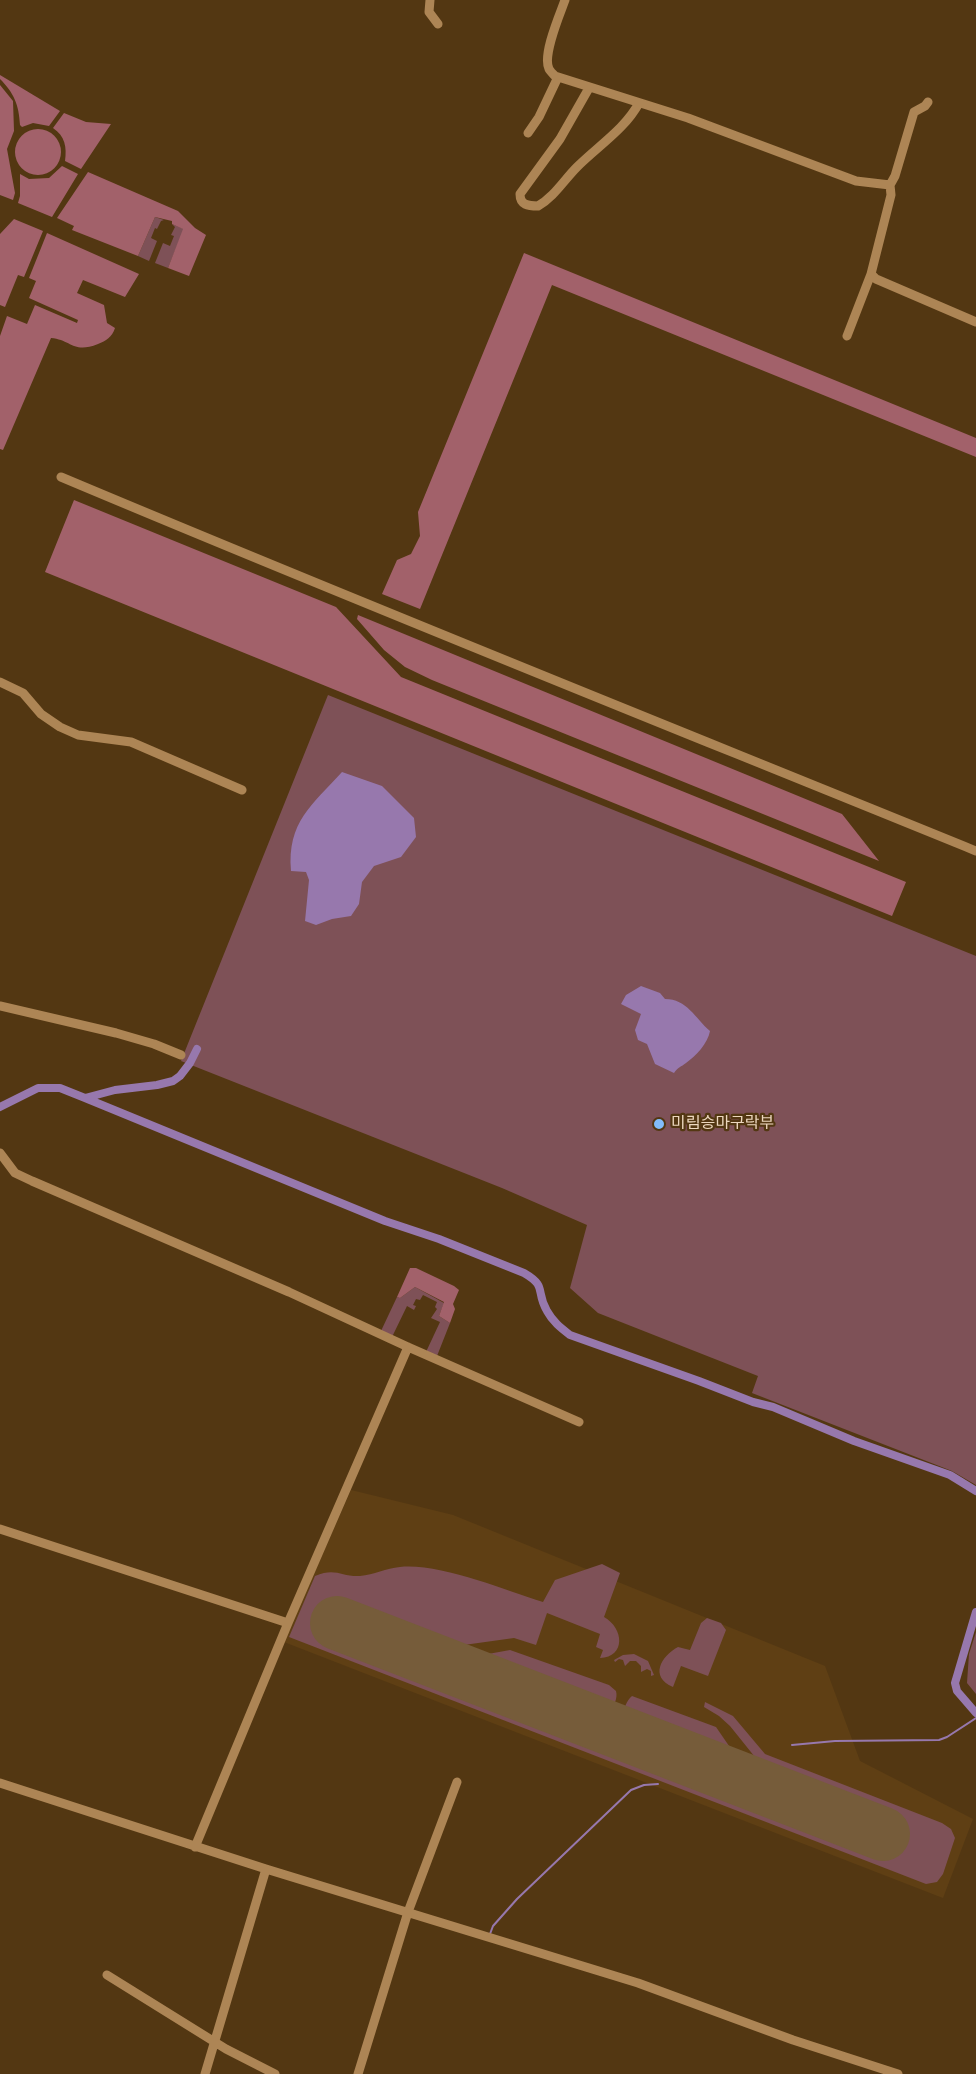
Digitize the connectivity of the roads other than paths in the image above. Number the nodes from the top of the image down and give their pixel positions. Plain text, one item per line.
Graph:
1 (430, 0) edge
2 (565, 0) edge
3 (438, 24) dead end
4 (558, 77) junction
5 (589, 87) junction
6 (928, 102) dead end
7 (639, 103) junction
8 (528, 133) dead end
9 (890, 185) junction
10 (871, 274) junction
11 (976, 322) edge
12 (847, 336) dead end
13 (62, 477) dead end
14 (0, 682) edge
15 (242, 790) dead end
16 (976, 851) edge
17 (0, 1006) edge
18 (181, 1055) dead end
19 (0, 1153) edge
20 (408, 1347) junction
21 (579, 1422) dead end
22 (0, 1529) edge
23 (288, 1623) junction
24 (457, 1782) dead end
25 (0, 1783) edge
26 (195, 1847) junction
27 (266, 1869) junction
28 (408, 1912) junction
29 (107, 1975) dead end
30 (215, 2042) junction
31 (205, 2074) edge
32 (276, 2074) edge
33 (358, 2074) edge
34 (898, 2074) edge

1 - 3 street
2 - 4 street
4 - 5 street
4 - 8 street
5 - 7 street
5 - 7 street
6 - 9 street
7 - 9 street
9 - 10 street
10 - 11 street
10 - 12 street
13 - 16 street
14 - 15 street
17 - 18 street
19 - 20 street
20 - 21 street
20 - 23 street
22 - 23 street
23 - 26 street
24 - 28 street
25 - 26 street
26 - 27 street
27 - 28 street
27 - 30 street
28 - 33 street
28 - 34 street
29 - 30 street
30 - 31 street
30 - 32 street

